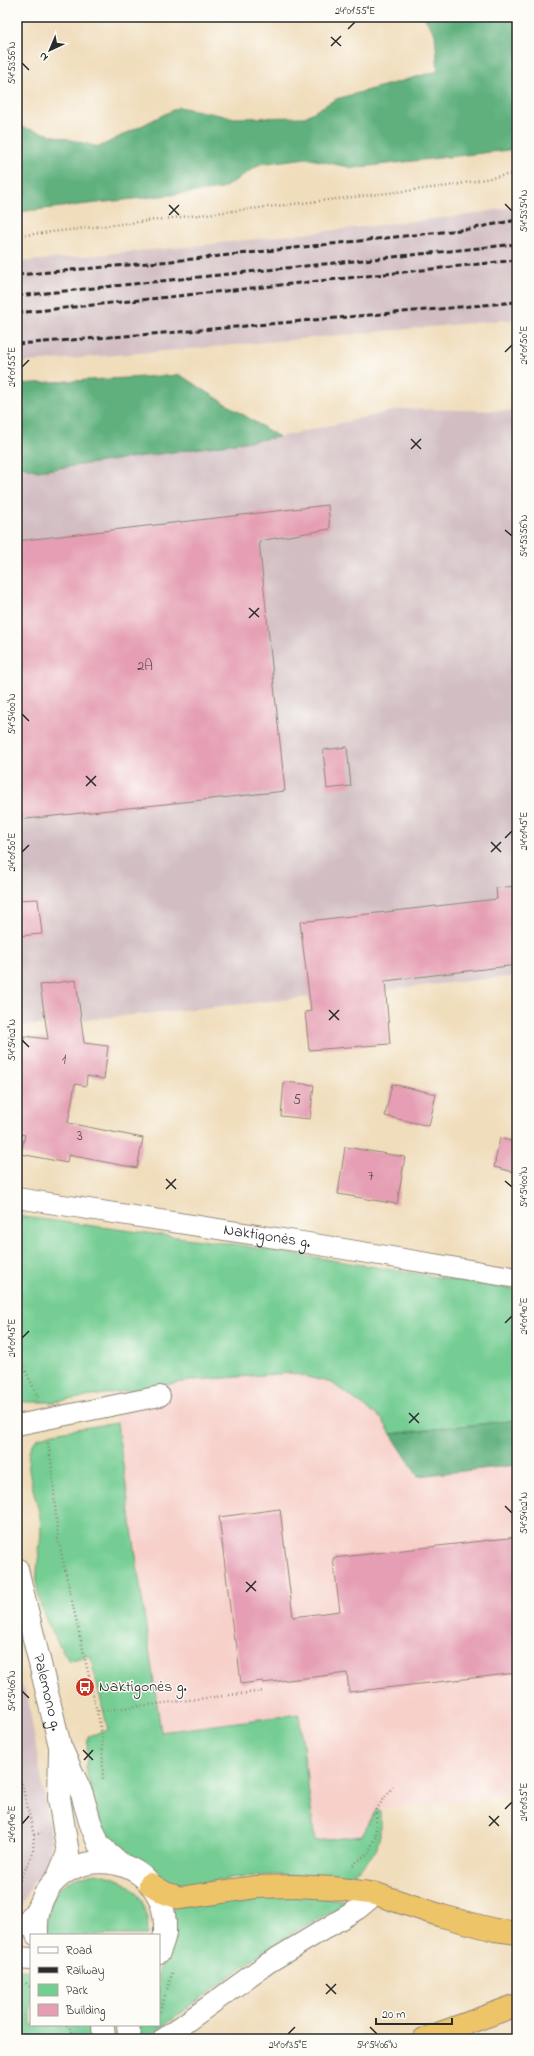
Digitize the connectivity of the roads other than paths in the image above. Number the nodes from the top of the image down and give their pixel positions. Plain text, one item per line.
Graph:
1 (17, 1198) edge
2 (517, 1278) edge
3 (160, 1396) dead end
4 (17, 1425) edge
5 (17, 1569) edge
6 (60, 1746) junction
7 (122, 1865) junction
8 (58, 1877) junction
9 (150, 1884) junction
10 (376, 1894) junction
11 (40, 1905) junction
12 (17, 1928) edge
13 (517, 1933) edge
14 (38, 1934) edge
15 (160, 1949) edge
16 (17, 1958) edge
17 (30, 1959) edge
18 (517, 2005) edge
19 (103, 2026) edge
20 (128, 2026) edge
21 (104, 2039) edge
22 (130, 2039) edge
23 (163, 2039) edge
24 (424, 2039) edge

1 - 2 street, Naktigonės g.
3 - 4 street
5 - 6 street, Palemono g.
6 - 7 street, Palemono g.
6 - 8 street, Palemono g.
7 - 8 street
7 - 9 street
8 - 11 street
9 - 10 highway
9 - 15 street
10 - 13 highway
10 - 23 street
11 - 12 street
11 - 14 street
16 - 17 street
18 - 24 highway
19 - 21 street
20 - 22 street

